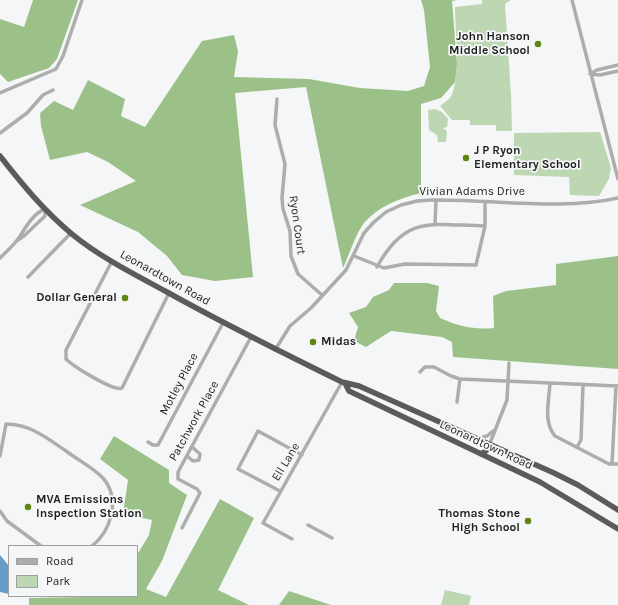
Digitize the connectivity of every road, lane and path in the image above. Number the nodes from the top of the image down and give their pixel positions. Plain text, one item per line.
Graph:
1 (82, 0) edge
2 (572, 0) edge
3 (618, 65) edge
4 (618, 70) edge
5 (590, 74) junction
6 (53, 90) dead end
7 (0, 93) edge
8 (277, 99) dead end
9 (0, 133) edge
10 (0, 156) edge
11 (618, 179) edge
12 (618, 198) edge
13 (436, 200) junction
14 (485, 202) junction
15 (45, 210) junction
16 (436, 225) junction
17 (485, 226) junction
18 (71, 233) junction
19 (18, 240) junction
20 (354, 256) junction
21 (0, 258) edge
22 (112, 261) junction
23 (377, 267) junction
24 (28, 277) dead end
25 (168, 293) junction
26 (322, 295) junction
27 (223, 323) junction
28 (251, 337) junction
29 (275, 350) junction
30 (510, 363) dead end
31 (420, 372) dead end
32 (460, 379) junction
33 (508, 381) junction
34 (343, 383) junction
35 (550, 383) junction
36 (583, 385) junction
37 (617, 386) edge
38 (457, 402) dead end
39 (0, 423) edge
40 (6, 424) junction
41 (493, 431) junction
42 (480, 438) junction
43 (148, 442) dead end
44 (456, 443) junction
45 (490, 443) junction
46 (192, 447) junction
47 (577, 447) junction
48 (481, 454) junction
49 (302, 455) junction
50 (0, 456) edge
51 (187, 456) junction
52 (529, 461) junction
53 (612, 464) junction
54 (618, 464) edge
55 (280, 491) junction
56 (618, 510) edge
57 (0, 511) edge
58 (308, 525) dead end
59 (182, 528) dead end
60 (618, 528) edge
61 (332, 538) dead end
62 (292, 539) dead end
63 (40, 545) edge
64 (93, 545) edge

1 - 7 street
2 - 5 street
3 - 5 street
4 - 5 street
5 - 11 street
6 - 9 street
8 - 26 street, Ryon Court
10 - 15 highway, Leonardtown Road
12 - 14 street, Vivian Adams Drive
13 - 14 street, Vivian Adams Drive
13 - 16 street
13 - 20 street, Vivian Adams Drive
14 - 17 street
15 - 18 highway, Leonardtown Road
15 - 19 street
15 - 19 street
16 - 17 street
16 - 23 street
17 - 23 street
18 - 22 highway, Leonardtown Road
18 - 24 street
19 - 21 street
20 - 23 street
20 - 26 street, Vivian Adams Drive
22 - 25 highway, Leonardtown Road
22 - 25 street
25 - 27 highway, Leonardtown Road
26 - 29 street, Vivian Adams Drive
27 - 28 highway, Leonardtown Road
27 - 43 street, Motley Place
28 - 29 highway, Leonardtown Road
28 - 46 street, Patchwork Place
29 - 34 highway, Leonardtown Road
30 - 33 street
31 - 32 street
32 - 33 street
32 - 38 street
33 - 35 street
33 - 41 street
34 - 42 highway, Leonardtown Road
34 - 44 highway, Leonardtown Road
34 - 49 street, Ell Lane
35 - 36 street
35 - 47 street
36 - 37 street
36 - 47 street
37 - 53 street
39 - 40 street
40 - 50 street
40 - 64 street
41 - 42 street
41 - 45 street
42 - 45 highway, Leonardtown Road
44 - 45 highway
44 - 48 highway, Leonardtown Road
45 - 52 highway, Leonardtown Road
46 - 51 street, Patchwork Place
46 - 51 street
47 - 53 street
48 - 52 highway
48 - 60 highway, Leonardtown Road
49 - 55 street, Ell Lane
49 - 55 street
51 - 59 street, Patchwork Place
52 - 56 highway, Leonardtown Road
53 - 54 street
55 - 62 street, Ell Lane
57 - 63 street
58 - 61 street

